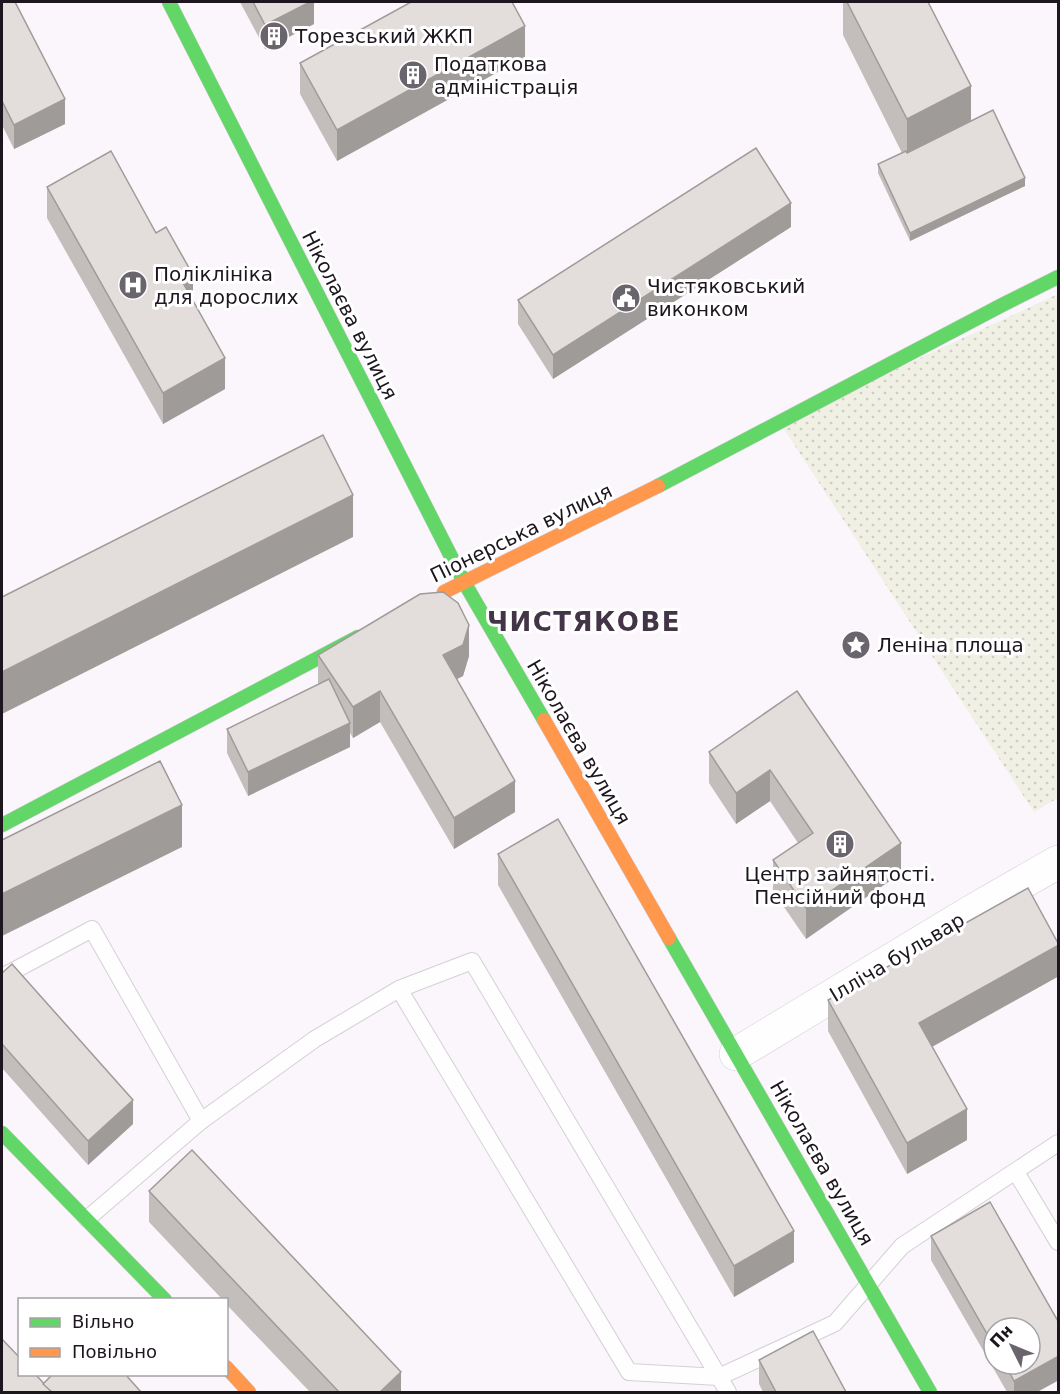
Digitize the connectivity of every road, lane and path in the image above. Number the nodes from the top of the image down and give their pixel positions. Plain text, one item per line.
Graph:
1 (170, 2) edge
2 (1059, 277) edge
3 (464, 582) junction
4 (432, 598) edge
5 (369, 631) edge
6 (2, 825) edge
7 (1059, 862) edge
8 (2, 977) edge
9 (399, 988) junction
10 (736, 1054) junction
11 (201, 1121) junction
12 (2, 1133) edge
13 (1059, 1143) edge
14 (1016, 1172) junction
15 (87, 1219) junction
16 (1059, 1242) edge
17 (869, 1284) junction
18 (164, 1298) edge
19 (228, 1369) edge
20 (719, 1377) junction
21 (249, 1392) edge
22 (728, 1392) edge
23 (930, 1392) edge

1 - 3 street, Ніколаєва вулиця
2 - 3 street, Піонерська вулиця
3 - 4 street, Піонерська вулиця
3 - 10 street, Ніколаєва вулиця
5 - 6 street
7 - 10 street, Ілліча бульвар
8 - 11 lane
9 - 11 lane
9 - 20 lane
9 - 20 lane
10 - 17 street, Ніколаєва вулиця
11 - 15 lane
12 - 15 street
13 - 14 lane
14 - 16 lane
14 - 17 lane
15 - 18 street
17 - 20 lane
17 - 23 street, Ніколаєва вулиця
19 - 21 street
20 - 22 lane

